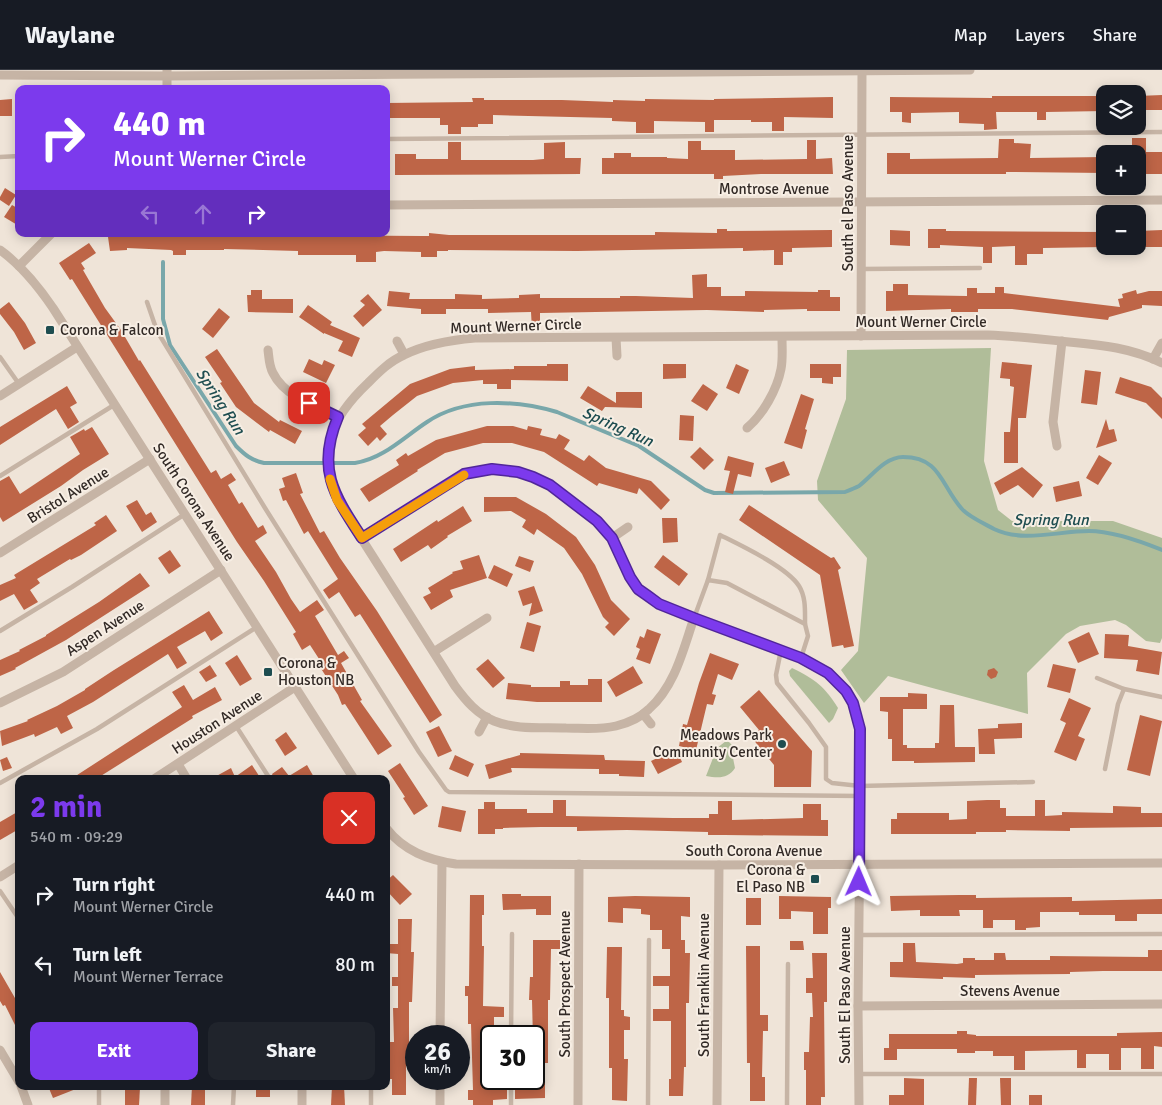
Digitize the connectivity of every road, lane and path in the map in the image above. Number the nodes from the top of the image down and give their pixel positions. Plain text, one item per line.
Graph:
1 (862, 70) edge
2 (970, 70) edge
3 (167, 73) edge
4 (0, 75) edge
5 (1162, 132) edge
6 (862, 136) junction
7 (390, 139) edge
8 (15, 156) edge
9 (0, 157) edge
10 (1162, 200) edge
11 (861, 202) junction
12 (390, 205) edge
13 (48, 237) edge
14 (0, 250) edge
15 (19, 266) junction
16 (861, 268) junction
17 (980, 268) dead end
18 (147, 302) dead end
19 (861, 336) junction
20 (782, 337) junction
21 (616, 338) junction
22 (397, 341) dead end
23 (1062, 341) junction
24 (1162, 342) edge
25 (77, 347) junction
26 (268, 350) dead end
27 (404, 354) junction
28 (617, 356) dead end
29 (0, 357) edge
30 (1158, 361) edge
31 (19, 384) junction
32 (0, 396) edge
33 (114, 404) junction
34 (338, 417) junction
35 (747, 428) dead end
36 (1058, 446) dead end
37 (150, 459) junction
38 (0, 476) edge
39 (185, 514) junction
40 (628, 527) dead end
41 (362, 538) junction
42 (612, 538) junction
43 (0, 553) edge
44 (221, 570) junction
45 (708, 580) junction
46 (487, 618) dead end
47 (694, 618) junction
48 (805, 624) junction
49 (257, 627) junction
50 (0, 631) edge
51 (781, 650) junction
52 (435, 652) junction
53 (801, 658) junction
54 (1097, 678) dead end
55 (295, 687) junction
56 (1124, 688) junction
57 (1162, 697) edge
58 (0, 703) edge
59 (643, 714) junction
60 (487, 717) junction
61 (651, 724) dead end
62 (236, 726) junction
63 (479, 732) dead end
64 (178, 764) junction
65 (1104, 769) dead end
66 (160, 775) edge
67 (185, 775) edge
68 (267, 775) edge
69 (351, 775) edge
70 (1033, 782) dead end
71 (0, 783) edge
72 (860, 786) junction
73 (860, 796) junction
74 (390, 832) edge
75 (442, 862) junction
76 (1162, 863) edge
77 (579, 864) junction
78 (719, 865) junction
79 (859, 865) junction
80 (15, 868) edge
81 (0, 877) edge
82 (0, 890) edge
83 (15, 913) edge
84 (512, 934) dead end
85 (1162, 934) edge
86 (858, 935) junction
87 (649, 940) dead end
88 (788, 964) dead end
89 (1162, 1004) edge
90 (858, 1006) junction
91 (440, 1025) edge
92 (511, 1025) edge
93 (0, 1050) edge
94 (858, 1074) junction
95 (1162, 1074) edge
96 (15, 1075) edge
97 (22, 1090) edge
98 (99, 1090) edge
99 (165, 1090) edge
100 (234, 1090) edge
101 (302, 1090) edge
102 (371, 1090) edge
103 (440, 1090) edge
104 (511, 1090) edge
105 (28, 1105) edge
106 (99, 1105) edge
107 (165, 1105) edge
108 (234, 1105) edge
109 (302, 1105) edge
110 (371, 1105) edge
111 (440, 1105) edge
112 (511, 1105) edge
113 (578, 1105) edge
114 (648, 1105) edge
115 (717, 1105) edge
116 (787, 1105) edge
117 (859, 1105) edge

1 - 2 street
1 - 3 street
1 - 6 street, South el Paso Avenue
3 - 4 street
5 - 6 lane
6 - 7 lane
6 - 11 street, South el Paso Avenue
8 - 9 lane
10 - 11 street, Montrose Avenue
11 - 12 street, Montrose Avenue
11 - 16 street, South el Paso Avenue
13 - 15 street
14 - 15 street, South Corona Avenue
15 - 25 street, South Corona Avenue
16 - 17 lane
16 - 19 street, South el Paso Avenue
18 - 73 lane
19 - 20 street, Mount Werner Circle
19 - 23 street, Mount Werner Circle
20 - 21 street, Mount Werner Circle
20 - 35 street
21 - 27 street, Mount Werner Circle
21 - 28 street
22 - 27 street
23 - 30 street, Mount Werner Circle
23 - 36 street
24 - 30 street
25 - 31 street
25 - 33 street, South Corona Avenue
26 - 34 street
27 - 34 street, Mount Werner Circle
29 - 31 lane
31 - 32 street
33 - 37 street, South Corona Avenue
33 - 38 lane
34 - 41 street, Mount Werner Circle
37 - 39 street, South Corona Avenue
37 - 43 street, Bristol Avenue
39 - 44 street, South Corona Avenue
39 - 50 lane
40 - 42 street
41 - 42 street, South El Paso Avenue
41 - 52 street, Mount Werner Circle
42 - 47 street, South El Paso Avenue
44 - 49 street, South Corona Avenue
44 - 58 street, Aspen Avenue
45 - 47 lane
45 - 48 lane
45 - 48 lane
46 - 52 street
47 - 51 street, South El Paso Avenue
47 - 59 street, Mount Werner Circle
48 - 53 lane
49 - 55 street, South Corona Avenue
49 - 71 lane
51 - 53 street, South El Paso Avenue
51 - 72 lane
52 - 60 street, Mount Werner Circle
53 - 72 street, South El Paso Avenue
54 - 56 lane
55 - 62 street, Houston Avenue
55 - 69 street, South Corona Avenue
56 - 57 lane
56 - 65 lane
59 - 60 street, Mount Werner Circle
59 - 61 street
60 - 63 street
62 - 64 street, Houston Avenue
62 - 68 lane
64 - 66 street, Houston Avenue
64 - 67 street
70 - 72 lane
72 - 73 street, South El Paso Avenue
73 - 79 street, South El Paso Avenue
74 - 75 street, South Corona Avenue
75 - 77 street, South Corona Avenue
75 - 91 street
76 - 79 street, South Corona Avenue
77 - 78 street, South Corona Avenue
77 - 113 street, South Prospect Avenue
78 - 79 street, South Corona Avenue
78 - 115 street, South Franklin Avenue
79 - 86 street, South El Paso Avenue
80 - 81 street
82 - 83 lane
84 - 92 lane
85 - 86 lane
86 - 90 street, South El Paso Avenue
87 - 114 lane
88 - 116 lane
89 - 90 street, Stevens Avenue
90 - 94 street, South El Paso Avenue
93 - 96 street
94 - 95 lane
94 - 117 street, South El Paso Avenue
97 - 105 street
98 - 106 lane
99 - 107 street
100 - 108 lane
101 - 109 street
102 - 110 lane
103 - 111 street
104 - 112 lane

